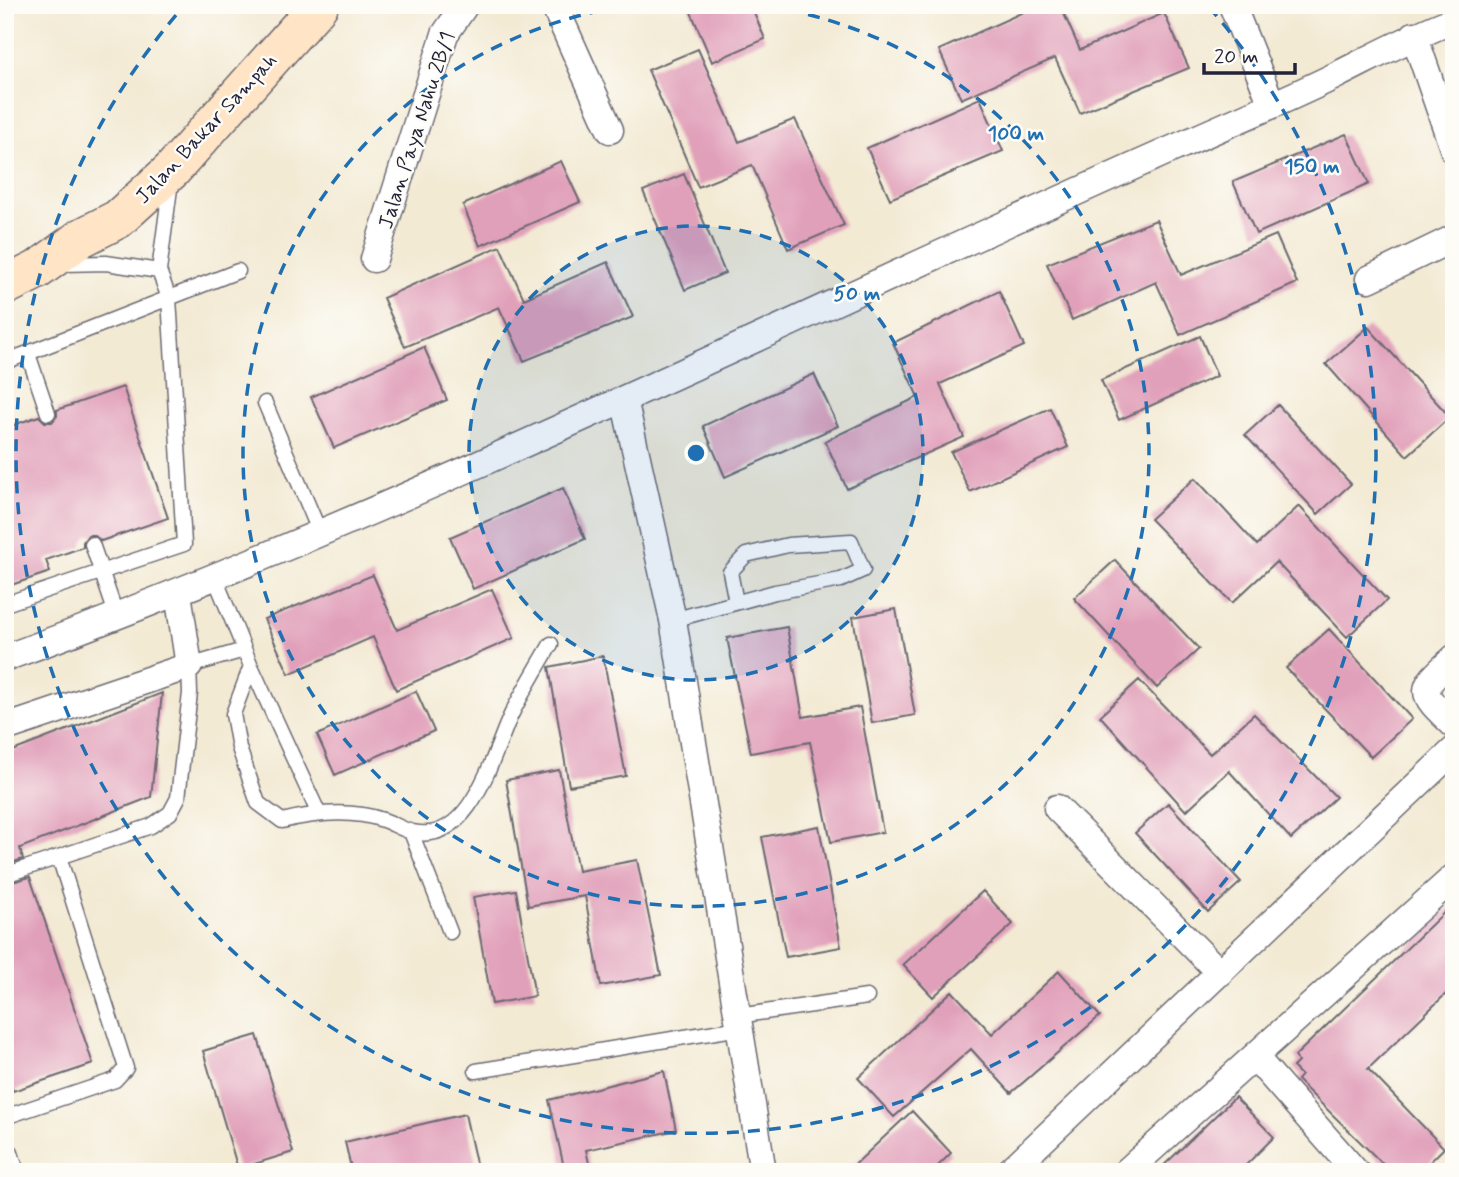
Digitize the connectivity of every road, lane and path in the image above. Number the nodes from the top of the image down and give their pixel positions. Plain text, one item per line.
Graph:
1 (319, 5) edge
2 (465, 5) edge
3 (554, 5) edge
4 (1232, 5) edge
5 (1454, 20) edge
6 (1414, 35) junction
7 (1272, 105) junction
8 (610, 130) dead end
9 (1454, 151) edge
10 (172, 170) junction
11 (1454, 238) edge
12 (374, 259) dead end
13 (16, 271) edge
14 (159, 271) junction
15 (238, 271) dead end
16 (1369, 279) dead end
17 (169, 298) junction
18 (28, 354) junction
19 (5, 362) edge
20 (624, 400) junction
21 (265, 403) dead end
22 (48, 413) dead end
23 (320, 533) junction
24 (93, 544) dead end
25 (102, 572) junction
26 (215, 578) junction
27 (178, 593) junction
28 (736, 601) junction
29 (5, 604) edge
30 (117, 617) junction
31 (673, 620) junction
32 (551, 644) dead end
33 (244, 650) junction
34 (5, 658) edge
35 (1454, 658) edge
36 (189, 666) junction
37 (251, 666) junction
38 (1454, 725) edge
39 (5, 728) edge
40 (1454, 750) edge
41 (1057, 808) dead end
42 (318, 813) junction
43 (411, 832) junction
44 (58, 857) junction
45 (5, 875) edge
46 (1454, 877) edge
47 (450, 932) dead end
48 (1220, 973) junction
49 (867, 996) dead end
50 (739, 1022) junction
51 (1255, 1057) junction
52 (475, 1071) dead end
53 (5, 1117) edge
54 (5, 1154) edge
55 (11, 1172) edge
56 (763, 1172) edge
57 (1009, 1172) edge
58 (1126, 1172) edge
59 (1356, 1172) edge

1 - 10 main road, Jalan Bakar Sampah
2 - 12 street, Jalan Paya Nahu 2B/1
3 - 8 street
4 - 7 street
5 - 6 street
6 - 7 street
6 - 9 street
7 - 20 street
10 - 13 main road, Jalan Bakar Sampah
10 - 14 lane
11 - 16 street
13 - 14 lane
14 - 17 lane
15 - 17 lane
17 - 18 lane
17 - 25 lane
18 - 19 lane
18 - 22 lane
20 - 23 street
20 - 31 street
21 - 23 lane
23 - 26 street
24 - 25 lane
25 - 29 lane
25 - 30 lane
26 - 27 street
26 - 33 lane
27 - 30 street
27 - 36 street
28 - 28 lane
28 - 31 lane
30 - 34 street
31 - 50 street
32 - 43 lane
33 - 36 lane
33 - 37 lane
35 - 38 street
36 - 39 street
36 - 44 lane
37 - 42 lane
37 - 42 lane
40 - 48 street
41 - 48 street
42 - 43 lane
43 - 47 lane
44 - 45 lane
44 - 53 lane
46 - 51 street
48 - 57 street
49 - 50 lane
50 - 52 lane
50 - 56 street
51 - 58 street
51 - 59 street
54 - 55 street

